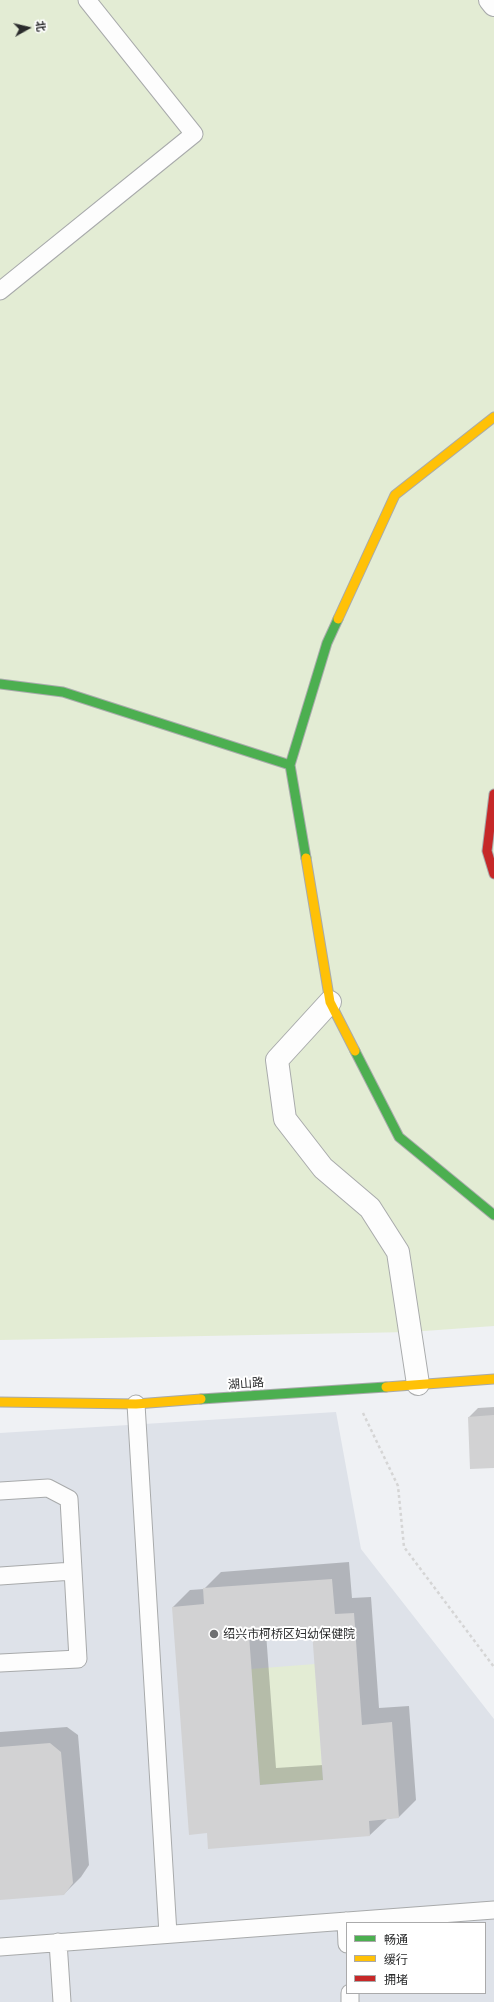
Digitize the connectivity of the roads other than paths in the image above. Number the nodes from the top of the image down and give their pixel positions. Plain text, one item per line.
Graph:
1 (87, 0) edge
2 (490, 0) edge
3 (494, 5) edge
4 (0, 291) edge
5 (494, 417) edge
6 (0, 684) edge
7 (290, 765) junction
8 (494, 794) edge
9 (494, 874) edge
10 (330, 1002) junction
11 (494, 1215) edge
12 (494, 1379) edge
13 (418, 1384) junction
14 (0, 1402) edge
15 (136, 1404) junction
16 (0, 1491) edge
17 (73, 1571) junction
18 (0, 1576) edge
19 (0, 1664) edge
20 (494, 1910) edge
21 (346, 1921) joint
22 (168, 1934) junction
23 (58, 1942) junction
24 (0, 1946) edge
25 (62, 2002) edge

1 - 4 lane
2 - 3 street
5 - 7 street
6 - 7 street
7 - 10 street
8 - 9 street
10 - 11 street
10 - 13 street
12 - 13 street, 湖山路
13 - 15 street, 湖山路
14 - 15 street, 湖山路
15 - 22 lane
16 - 17 lane
17 - 18 lane
17 - 19 lane
20 - 21 lane
21 - 22 lane
22 - 23 lane
23 - 24 lane
23 - 25 lane

